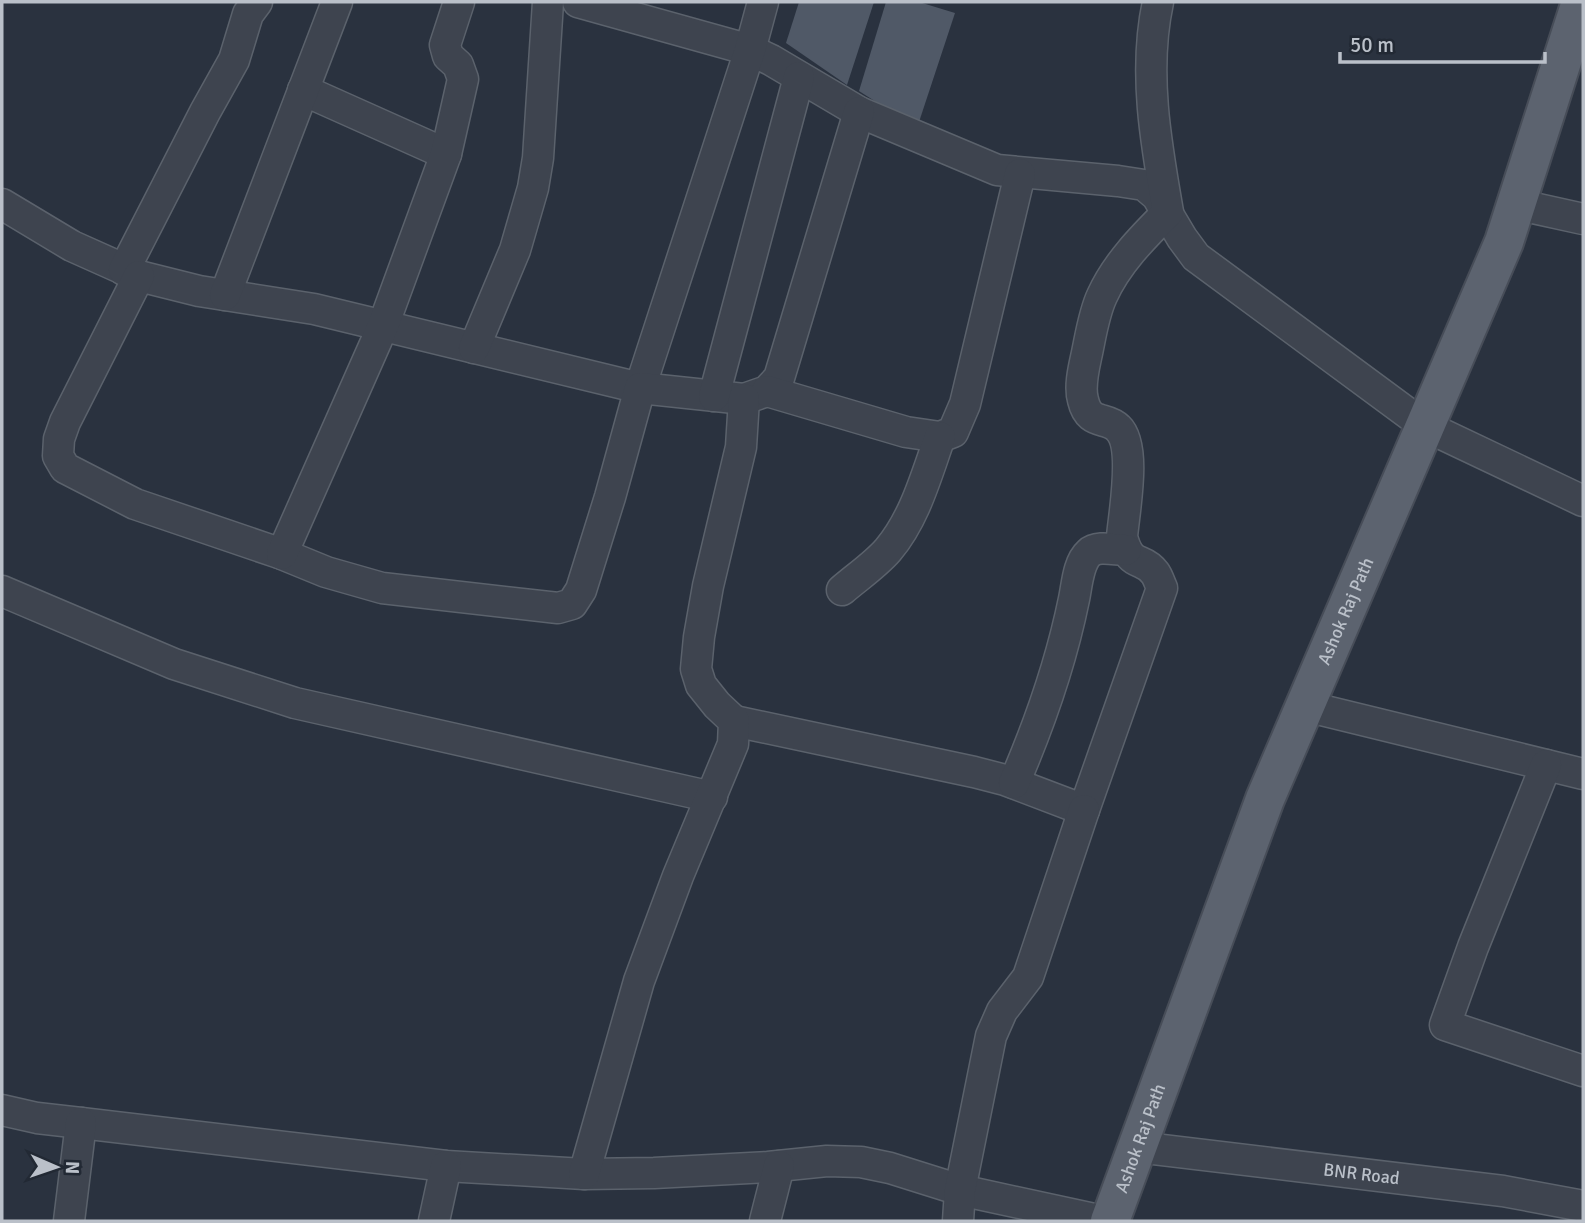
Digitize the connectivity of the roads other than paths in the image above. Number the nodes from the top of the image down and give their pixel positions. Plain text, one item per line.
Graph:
1 (257, 2) edge
2 (337, 2) edge
3 (459, 2) edge
4 (548, 2) edge
5 (578, 2) edge
6 (763, 2) edge
7 (1158, 2) edge
8 (1581, 2) edge
9 (750, 50) junction
10 (799, 77) junction
11 (303, 90) junction
12 (859, 112) junction
13 (446, 154) junction
14 (1020, 174) junction
15 (2, 204) edge
16 (1515, 204) junction
17 (1168, 212) junction
18 (1583, 219) edge
19 (132, 273) junction
20 (225, 295) junction
21 (383, 326) junction
22 (474, 348) junction
23 (640, 388) junction
24 (755, 395) junction
25 (714, 396) junction
26 (1425, 426) junction
27 (940, 436) junction
28 (1583, 501) edge
29 (1126, 550) junction
30 (282, 554) junction
31 (842, 590) dead end
32 (2, 591) edge
33 (1305, 706) junction
34 (734, 721) junction
35 (1546, 765) junction
36 (1583, 774) edge
37 (1014, 783) junction
38 (712, 797) junction
39 (1084, 810) junction
40 (1583, 1071) edge
41 (2, 1110) edge
42 (81, 1124) junction
43 (1137, 1147) junction
44 (446, 1166) junction
45 (779, 1166) junction
46 (584, 1174) junction
47 (960, 1190) junction
48 (1583, 1206) edge
49 (69, 1221) edge
50 (434, 1221) edge
51 (765, 1221) edge
52 (958, 1221) edge
53 (1103, 1221) edge
54 (1110, 1221) edge

1 - 19 street
2 - 11 street
3 - 13 street
4 - 22 street
5 - 9 street
6 - 9 street
7 - 17 street
8 - 16 main road, Ashok Raj Path
9 - 10 street
9 - 23 street
10 - 12 street
10 - 25 street
11 - 13 street
11 - 20 street
12 - 14 street
12 - 24 street
13 - 21 street
14 - 17 street
14 - 27 street
15 - 19 street
16 - 18 street
16 - 26 main road, Ashok Raj Path
17 - 26 street
17 - 29 street
19 - 20 street
19 - 30 street
20 - 21 street
21 - 22 street
21 - 30 street
22 - 23 street
23 - 25 street
23 - 30 street
24 - 25 street
24 - 27 street
24 - 34 street
26 - 28 street
26 - 33 main road, Ashok Raj Path
27 - 31 street
29 - 37 street
29 - 39 street
32 - 38 street
33 - 35 street
33 - 43 main road, Ashok Raj Path
34 - 37 street
34 - 38 street
35 - 36 street
35 - 40 street
37 - 39 street
38 - 46 street
39 - 47 street
41 - 42 street
42 - 44 street
42 - 49 street
43 - 48 street, BNR Road
43 - 54 main road, Ashok Raj Path
44 - 46 street
44 - 50 street
45 - 46 street
45 - 47 street
45 - 51 street
47 - 52 street
47 - 53 street

